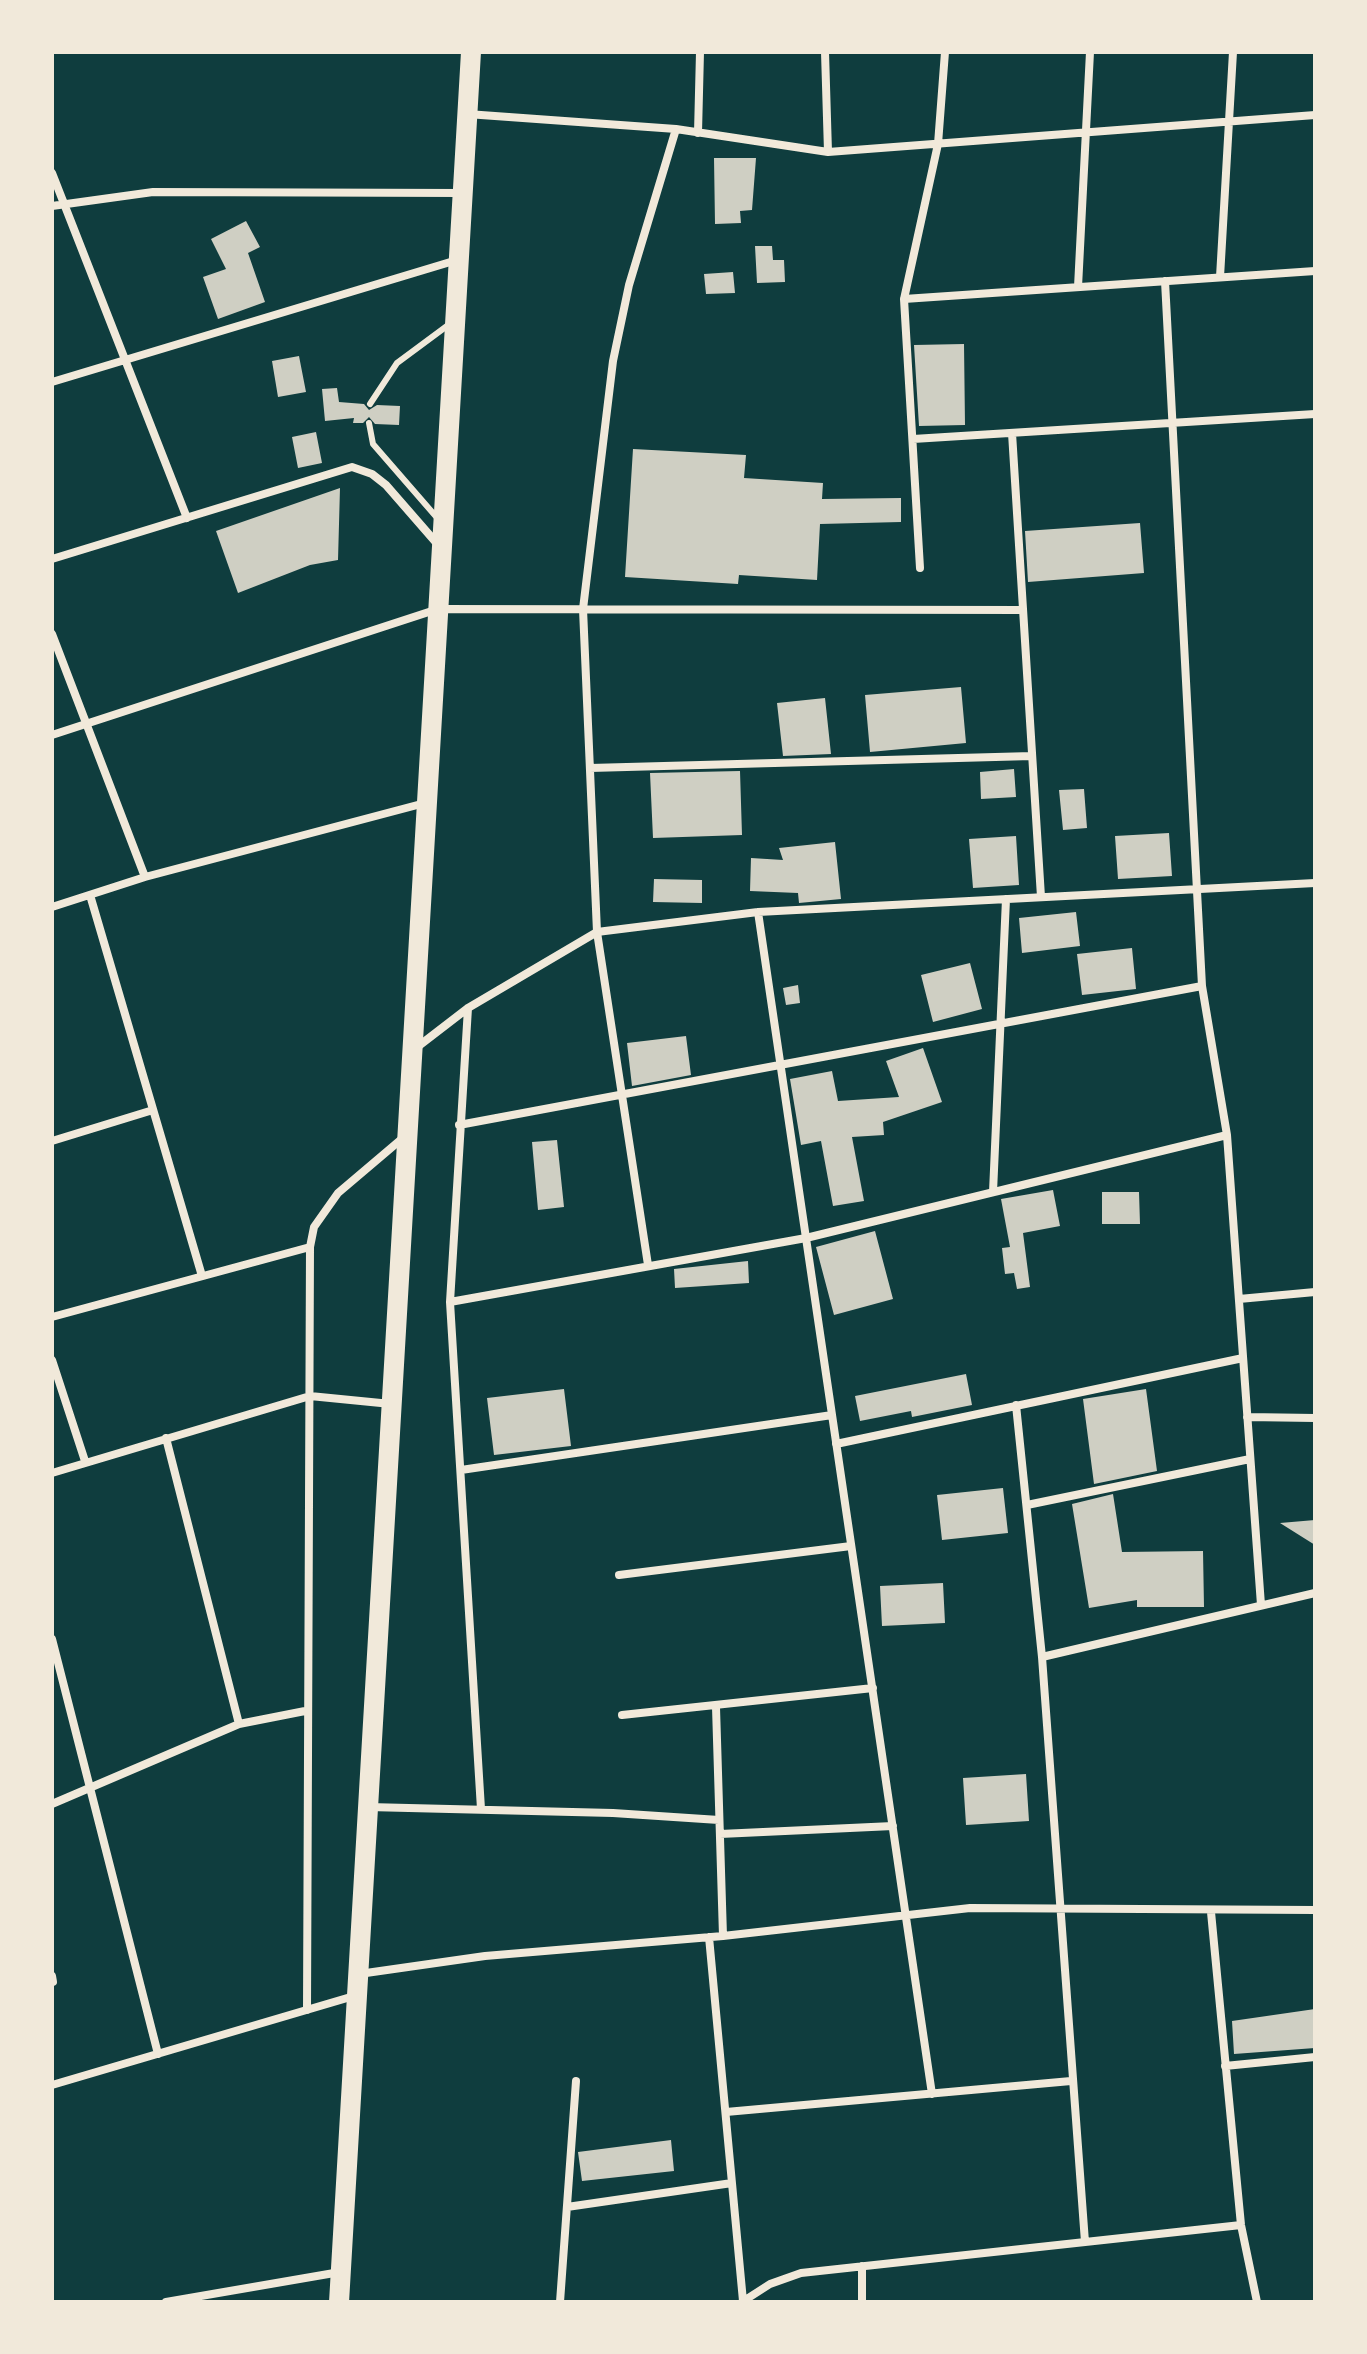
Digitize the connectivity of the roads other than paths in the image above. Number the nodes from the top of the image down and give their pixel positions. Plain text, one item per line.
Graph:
1 (471, 52) edge
2 (700, 52) edge
3 (825, 52) edge
4 (945, 52) edge
5 (1090, 52) edge
6 (1233, 52) edge
7 (467, 114) junction
8 (1315, 115) edge
9 (1229, 121) junction
10 (676, 129) junction
11 (698, 133) junction
12 (1086, 133) junction
13 (938, 144) junction
14 (828, 152) junction
15 (52, 173) edge
16 (462, 193) junction
17 (63, 203) junction
18 (52, 206) edge
19 (458, 260) junction
20 (1315, 271) edge
21 (1220, 277) junction
22 (1165, 281) junction
23 (1078, 287) junction
24 (904, 299) junction
25 (455, 320) junction
26 (125, 359) junction
27 (52, 382) edge
28 (370, 404) dead end
29 (1315, 414) edge
30 (369, 423) dead end
31 (1172, 423) junction
32 (1012, 433) junction
33 (913, 439) junction
34 (187, 518) junction
35 (442, 523) junction
36 (440, 547) junction
37 (52, 559) edge
38 (920, 568) dead end
39 (438, 609) junction
40 (583, 609) junction
41 (1023, 610) junction
42 (52, 634) edge
43 (86, 724) junction
44 (52, 735) edge
45 (1032, 756) junction
46 (590, 768) junction
47 (426, 802) junction
48 (145, 877) junction
49 (1315, 883) edge
50 (1197, 889) junction
51 (90, 895) junction
52 (1041, 897) junction
53 (1006, 899) junction
54 (52, 907) edge
55 (758, 912) junction
56 (597, 932) junction
57 (1202, 986) junction
58 (468, 1008) junction
59 (1000, 1027) junction
60 (412, 1052) junction
61 (781, 1067) junction
62 (622, 1095) junction
63 (153, 1110) junction
64 (459, 1125) junction
65 (407, 1134) junction
66 (1227, 1135) junction
67 (52, 1141) edge
68 (993, 1192) junction
69 (806, 1238) junction
70 (310, 1247) junction
71 (648, 1265) junction
72 (202, 1276) junction
73 (1315, 1292) edge
74 (1239, 1299) junction
75 (450, 1302) junction
76 (52, 1317) edge
77 (1243, 1358) junction
78 (52, 1360) edge
79 (310, 1396) junction
80 (391, 1404) junction
81 (1016, 1405) junction
82 (832, 1415) junction
83 (1247, 1417) junction
84 (1315, 1418) edge
85 (166, 1438) junction
86 (836, 1444) junction
87 (1250, 1459) junction
88 (85, 1461) junction
89 (461, 1470) junction
90 (52, 1473) edge
91 (1027, 1505) junction
92 (851, 1546) junction
93 (619, 1575) dead end
94 (1315, 1593) edge
95 (1261, 1605) junction
96 (52, 1639) edge
97 (1042, 1657) junction
98 (873, 1688) junction
99 (716, 1707) junction
100 (305, 1711) junction
101 (622, 1715) dead end
102 (239, 1724) junction
103 (93, 1789) junction
104 (52, 1804) edge
105 (368, 1807) junction
106 (481, 1809) junction
107 (719, 1820) junction
108 (893, 1826) junction
109 (720, 1834) junction
110 (1063, 1908) junction
111 (1315, 1910) edge
112 (1211, 1912) junction
113 (906, 1915) junction
114 (723, 1936) junction
115 (709, 1937) junction
116 (358, 1974) junction
117 (357, 1995) junction
118 (307, 2010) junction
119 (158, 2054) junction
120 (1315, 2057) edge
121 (1225, 2066) junction
122 (576, 2081) dead end
123 (1071, 2081) junction
124 (52, 2085) edge
125 (932, 2094) junction
126 (726, 2112) junction
127 (732, 2183) junction
128 (567, 2207) junction
129 (1241, 2225) junction
130 (1085, 2242) junction
131 (862, 2266) junction
132 (341, 2271) junction
133 (166, 2302) edge
134 (339, 2302) edge
135 (560, 2302) edge
136 (743, 2302) edge
137 (862, 2302) edge
138 (1257, 2302) edge

1 - 7 highway
2 - 11 street
3 - 14 street
4 - 13 street
5 - 12 street
6 - 9 street
7 - 10 street
7 - 16 highway
8 - 9 street
9 - 12 street
9 - 21 street
10 - 11 street
10 - 40 street
11 - 14 street
12 - 13 street
12 - 23 street
13 - 14 street
13 - 24 street
15 - 17 street
16 - 17 street
16 - 19 highway
17 - 18 street
17 - 26 street
19 - 25 highway
19 - 26 street
20 - 21 street
21 - 22 street
22 - 23 street
22 - 31 street
23 - 24 street
24 - 33 street
25 - 28 lane
25 - 35 highway
26 - 27 street
26 - 34 street
29 - 31 street
30 - 35 lane
31 - 32 street
31 - 50 street
32 - 33 street
32 - 41 street
33 - 38 street
34 - 36 street
34 - 37 street
35 - 36 highway
36 - 39 highway
39 - 40 street
39 - 43 street
39 - 47 highway
40 - 41 street
40 - 46 street
41 - 45 street
42 - 43 street
43 - 44 street
43 - 48 street
45 - 46 street
45 - 52 street
46 - 56 street
47 - 48 street
47 - 60 highway
48 - 51 street
49 - 50 street
50 - 52 street
50 - 57 street
51 - 54 street
51 - 63 street
52 - 53 street
53 - 55 street
53 - 59 street
55 - 56 street
55 - 61 street
56 - 58 street
56 - 62 street
57 - 59 street
57 - 66 street
58 - 60 street
58 - 64 street
59 - 61 street
59 - 68 street
60 - 65 highway
61 - 62 street
61 - 69 street
62 - 64 street
62 - 71 street
63 - 67 street
63 - 72 street
64 - 75 street
65 - 70 street
65 - 80 highway
66 - 68 street
66 - 74 street
68 - 69 street
69 - 71 street
69 - 82 street
70 - 72 street
70 - 79 street
71 - 75 street
72 - 76 street
73 - 74 street
74 - 77 street
75 - 89 street
77 - 81 street
77 - 83 street
78 - 88 street
79 - 80 street
79 - 85 street
79 - 100 street
80 - 105 highway
81 - 86 street
81 - 91 street
82 - 86 street
82 - 89 street
83 - 84 street
83 - 87 street
85 - 88 street
85 - 102 street
86 - 92 street
87 - 91 street
87 - 95 street
88 - 90 street
89 - 106 street
91 - 97 street
92 - 93 street
92 - 98 street
94 - 95 street
95 - 97 street
96 - 103 street
97 - 110 street
98 - 99 street
98 - 108 street
99 - 101 street
99 - 107 street
100 - 102 street
100 - 118 street
102 - 103 street
103 - 104 street
103 - 119 street
105 - 106 street
105 - 116 highway
106 - 107 street
107 - 109 street
108 - 109 street
108 - 113 street
109 - 114 street
110 - 112 street
110 - 113 street
110 - 123 street
111 - 112 street
112 - 121 street
113 - 114 street
113 - 125 street
114 - 115 street
115 - 116 street
115 - 126 street
116 - 117 highway
117 - 118 street
117 - 132 highway
118 - 119 street
119 - 124 street
120 - 121 street
121 - 129 street
122 - 128 street
123 - 125 street
123 - 130 street
125 - 126 street
126 - 127 street
127 - 128 street
127 - 136 street
128 - 135 street
129 - 130 street
129 - 138 street
130 - 131 street
131 - 136 street
131 - 137 street
132 - 133 street
132 - 134 highway

